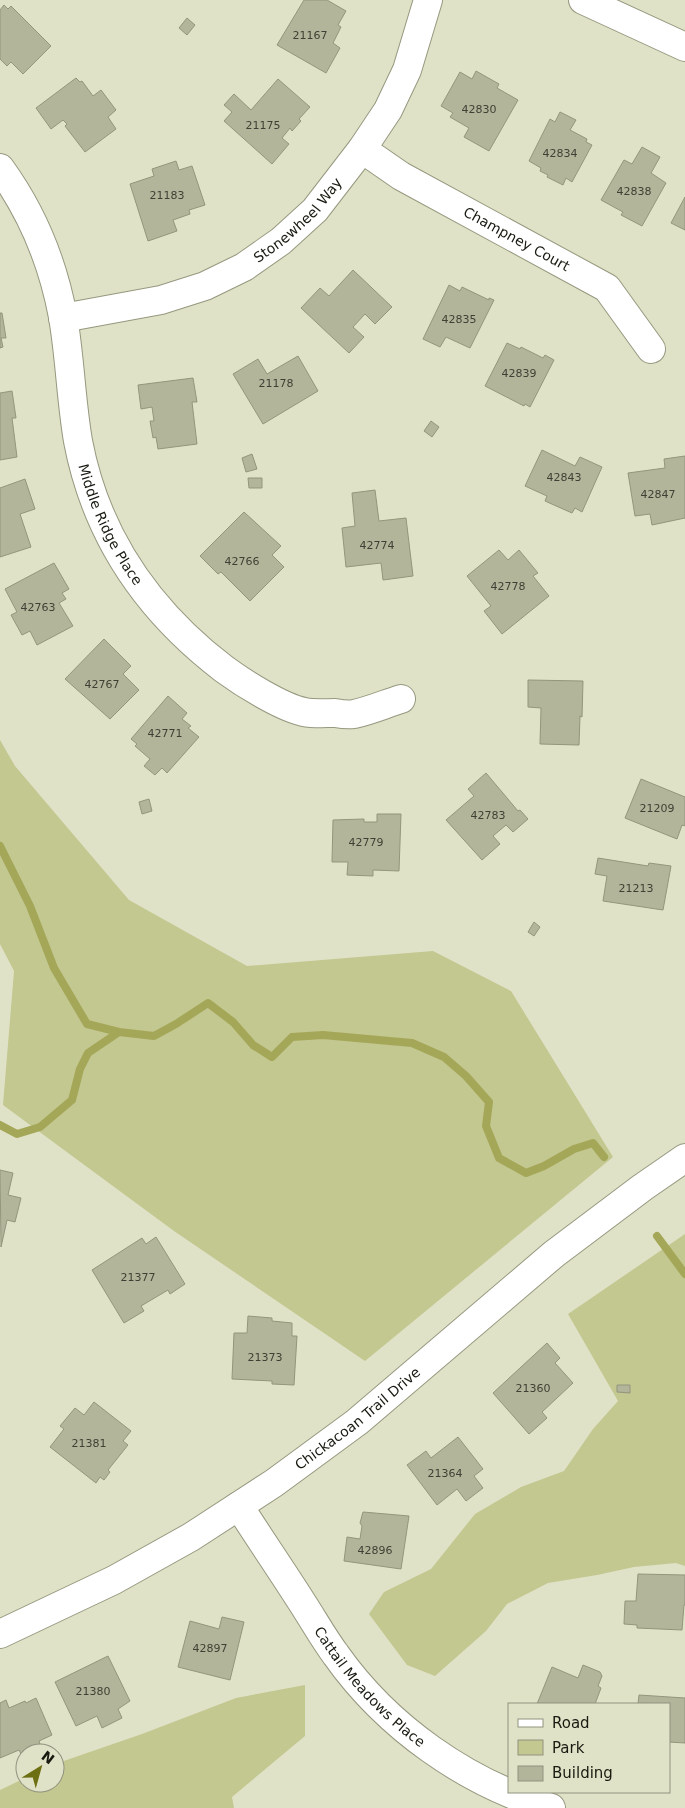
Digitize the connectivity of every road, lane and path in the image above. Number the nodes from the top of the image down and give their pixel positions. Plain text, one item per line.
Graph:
1 (428, 0) edge
2 (583, 0) edge
3 (685, 47) edge
4 (362, 149) junction
5 (0, 168) edge
6 (63, 318) junction
7 (651, 349) dead end
8 (401, 699) dead end
9 (685, 1158) edge
10 (239, 1506) junction
11 (0, 1634) edge
12 (508, 1792) edge
13 (509, 1793) edge
14 (541, 1807) edge

1 - 4 street, Stonewheel Way
2 - 3 street
4 - 6 street, Stonewheel Way
4 - 7 street, Champney Court
5 - 6 street, Middle Ridge Place
6 - 8 street, Middle Ridge Place
9 - 10 street, Chickacoan Trail Drive
10 - 11 street, Chickacoan Trail Drive
10 - 12 street, Cattail Meadows Place
13 - 14 street, Cattail Meadows Place

